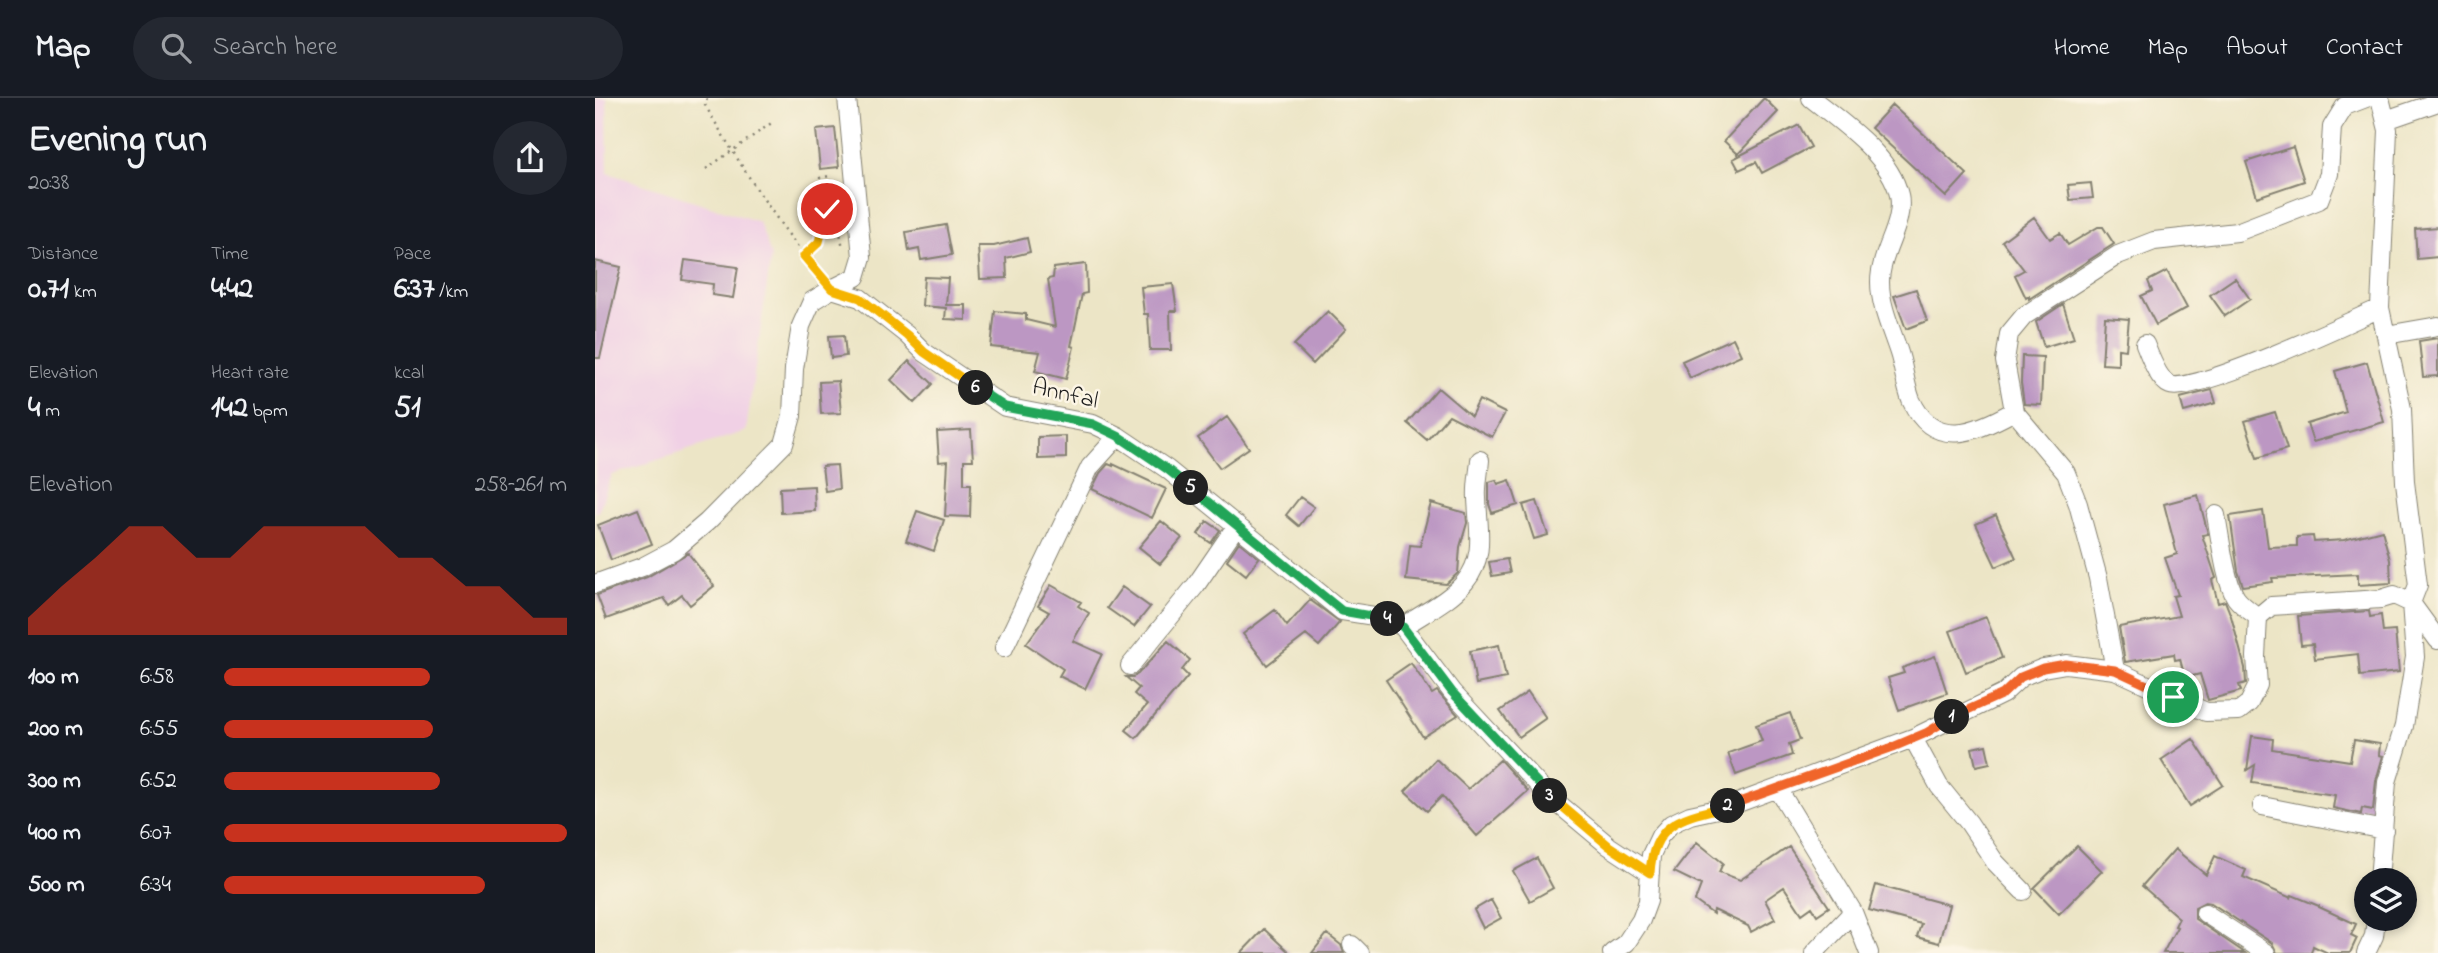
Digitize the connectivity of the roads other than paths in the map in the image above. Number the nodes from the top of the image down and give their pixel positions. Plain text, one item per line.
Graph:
1 (847, 98) edge
2 (1811, 98) edge
3 (2366, 98) edge
4 (2380, 98) edge
5 (2438, 102) edge
6 (2386, 120) junction
7 (832, 289) junction
8 (2380, 308) junction
9 (2438, 326) edge
10 (2386, 335) junction
11 (2145, 344) dead end
12 (2014, 411) junction
13 (1118, 436) junction
14 (1480, 460) dead end
15 (2216, 515) dead end
16 (1237, 525) junction
17 (595, 584) edge
18 (2411, 603) junction
19 (2258, 617) junction
20 (1403, 627) junction
21 (2438, 640) edge
22 (1004, 648) dead end
23 (1130, 666) dead end
24 (2115, 670) junction
25 (1913, 738) junction
26 (1778, 789) junction
27 (2262, 806) dead end
28 (2384, 830) junction
29 (2380, 868) edge
30 (1650, 873) junction
31 (2023, 891) dead end
32 (1853, 912) junction
33 (2204, 913) dead end
34 (2375, 931) edge
35 (1612, 953) edge
36 (1814, 953) edge
37 (1869, 953) edge
38 (2266, 953) edge
39 (2366, 953) edge

1 - 7 street
2 - 12 street
3 - 12 street
4 - 6 street
5 - 6 street
6 - 8 street
7 - 13 street, Annfal
7 - 17 street
8 - 10 street
8 - 11 street
9 - 10 street
10 - 18 street
12 - 24 street
13 - 16 street, Annfal
13 - 22 street
14 - 20 street
15 - 19 street
16 - 20 street, Annfal
16 - 23 street
18 - 19 street
18 - 21 street
18 - 28 street
19 - 24 street
20 - 30 street
24 - 25 street
25 - 26 street
25 - 31 street
26 - 30 street
26 - 32 street
27 - 28 street
28 - 29 street
30 - 35 street
32 - 36 street
32 - 37 street
33 - 38 street
34 - 39 street

